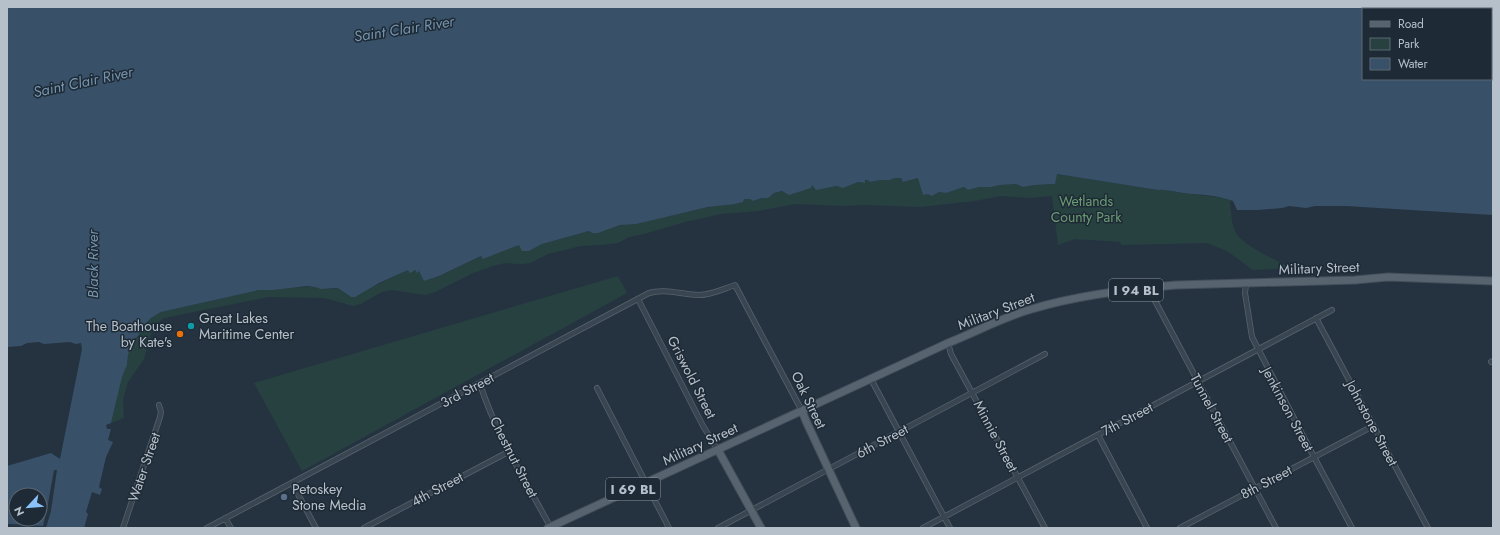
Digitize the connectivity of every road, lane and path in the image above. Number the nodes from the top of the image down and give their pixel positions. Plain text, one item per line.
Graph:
1 (1493, 281) edge
2 (1246, 284) junction
3 (735, 285) joint
4 (1150, 288) junction
5 (638, 299) junction
6 (1332, 310) dead end
7 (1316, 318) junction
8 (948, 343) junction
9 (1257, 350) junction
10 (1045, 354) dead end
11 (871, 379) junction
12 (1198, 381) junction
13 (480, 384) junction
14 (597, 388) dead end
15 (972, 392) junction
16 (159, 405) dead end
17 (802, 411) junction
18 (1373, 426) junction
19 (898, 432) junction
20 (1098, 435) junction
21 (718, 450) junction
22 (510, 451) junction
23 (1314, 457) junction
24 (828, 469) junction
25 (1018, 477) junction
26 (292, 483) junction
27 (645, 483) junction
28 (1255, 488) junction
29 (751, 510) junction
30 (944, 517) junction
31 (225, 518) junction
32 (123, 528) edge
33 (207, 528) edge
34 (231, 528) edge
35 (316, 528) edge
36 (364, 528) edge
37 (550, 528) edge
38 (668, 528) edge
39 (718, 528) edge
40 (761, 528) edge
41 (856, 528) edge
42 (923, 528) edge
43 (950, 528) edge
44 (1045, 528) edge
45 (1148, 528) edge
46 (1180, 528) edge
47 (1276, 528) edge
48 (1352, 528) edge
49 (1428, 528) edge

1 - 2 main road, Military Street / I 94 BL
2 - 4 main road, Military Street / I 94 BL
2 - 9 street, Jenkinson Street
3 - 5 street, 3rd Street
3 - 17 street, Oak Street
4 - 8 main road, Military Street / I 94 BL
4 - 12 street, Tunnel Street
5 - 13 street, 3rd Street
5 - 21 street, Griswold Street
6 - 7 street, 7th Street
7 - 9 street, 7th Street
7 - 18 street, Johnstone Street
8 - 11 main road, Military Street / I 94 BL
8 - 15 street, Minnie Street
9 - 12 street, 7th Street
9 - 23 street, Jenkinson Street
10 - 15 street, 6th Street
11 - 17 main road, Military Street / I 94 BL
11 - 19 street
12 - 20 street, 7th Street
12 - 28 street, Tunnel Street
13 - 22 street, Chestnut Street
13 - 26 street, 3rd Street
14 - 27 street
15 - 19 street, 6th Street
15 - 25 street, Minnie Street
16 - 32 street, Water Street
17 - 21 main road, Military Street / I 69 BL
17 - 24 main road, Oak Street
18 - 23 street, 8th Street
18 - 49 street, Johnstone Street
19 - 24 street, 6th Street
19 - 30 street
20 - 25 street, 7th Street
20 - 45 street
21 - 27 main road, Military Street / I 69 BL
21 - 29 main road, Griswold Street
22 - 36 street, 4th Street
22 - 37 street, Chestnut Street
23 - 28 street, 8th Street
23 - 48 street, Jenkinson Street
24 - 29 street, 6th Street
24 - 41 main road, Oak Street
25 - 30 street, 7th Street
25 - 44 street, Minnie Street
26 - 31 street, 3rd Street
26 - 35 street
27 - 37 main road, Military Street / I 69 BL
27 - 38 street
28 - 46 street, 8th Street
28 - 47 street, Tunnel Street
29 - 39 street, 6th Street
29 - 40 main road, Griswold Street
30 - 42 street, 7th Street
30 - 43 street
31 - 33 street, 3rd Street
31 - 34 street

